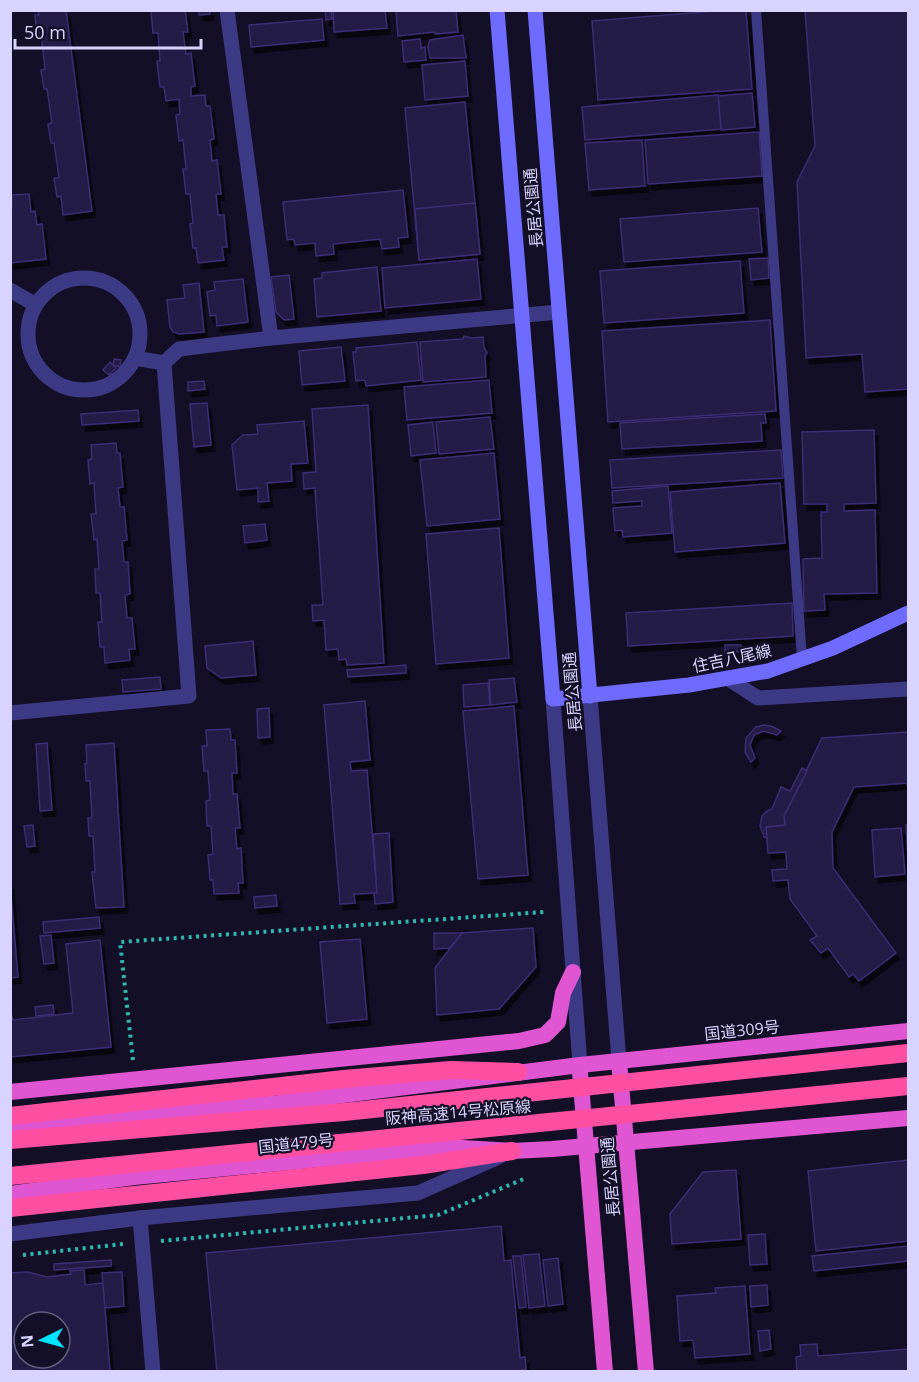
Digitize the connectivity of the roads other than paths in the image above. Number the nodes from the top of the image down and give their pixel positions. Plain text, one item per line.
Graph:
1 (227, 10) edge
2 (497, 10) edge
3 (535, 10) edge
4 (756, 10) edge
5 (10, 290) edge
6 (36, 306) junction
7 (559, 312) junction
8 (520, 316) junction
9 (271, 338) junction
10 (135, 358) junction
11 (164, 363) junction
12 (909, 613) edge
13 (802, 659) junction
14 (727, 678) junction
15 (906, 687) edge
16 (590, 696) junction
17 (552, 699) junction
18 (10, 712) edge
19 (573, 972) junction
20 (909, 1031) edge
21 (909, 1053) edge
22 (619, 1061) junction
23 (580, 1065) junction
24 (518, 1072) junction
25 (909, 1086) edge
26 (10, 1092) edge
27 (10, 1116) edge
28 (909, 1118) edge
29 (10, 1128) edge
30 (10, 1140) edge
31 (624, 1142) junction
32 (586, 1145) junction
33 (512, 1151) junction
34 (10, 1176) edge
35 (10, 1194) edge
36 (10, 1208) edge
37 (140, 1218) junction
38 (10, 1234) edge
39 (153, 1371) edge
40 (605, 1371) edge
41 (646, 1371) edge

1 - 9 street
2 - 8 main road, 長居公園通
3 - 7 main road, 長居公園通
4 - 13 lane
5 - 6 street
6 - 10 street
6 - 10 street
7 - 8 street
7 - 16 main road, 長居公園通
8 - 9 street
8 - 17 main road, 長居公園通
9 - 11 street
10 - 11 street
11 - 18 street
12 - 13 main road, 住吉八尾線
13 - 14 main road, 住吉八尾線
14 - 15 street
14 - 16 main road, 住吉八尾線
16 - 17 main road, 住吉八尾線
16 - 22 street, 長居公園通
17 - 19 street, 長居公園通
19 - 23 street, 長居公園通
19 - 26 highway
20 - 22 highway, 国道309号
21 - 30 highway, 阪神高速14号松原線
22 - 23 highway, 国道309号
22 - 31 highway, 長居公園通
23 - 24 highway
23 - 32 highway, 長居公園通
24 - 27 highway
24 - 29 highway
25 - 34 highway, 阪神高速14号松原線
28 - 31 highway
31 - 32 highway
31 - 41 highway, 長居公園通
32 - 33 highway, 国道479号
32 - 40 highway, 長居公園通
33 - 35 highway, 国道479号
33 - 36 highway
33 - 37 street
37 - 38 street
37 - 39 street

